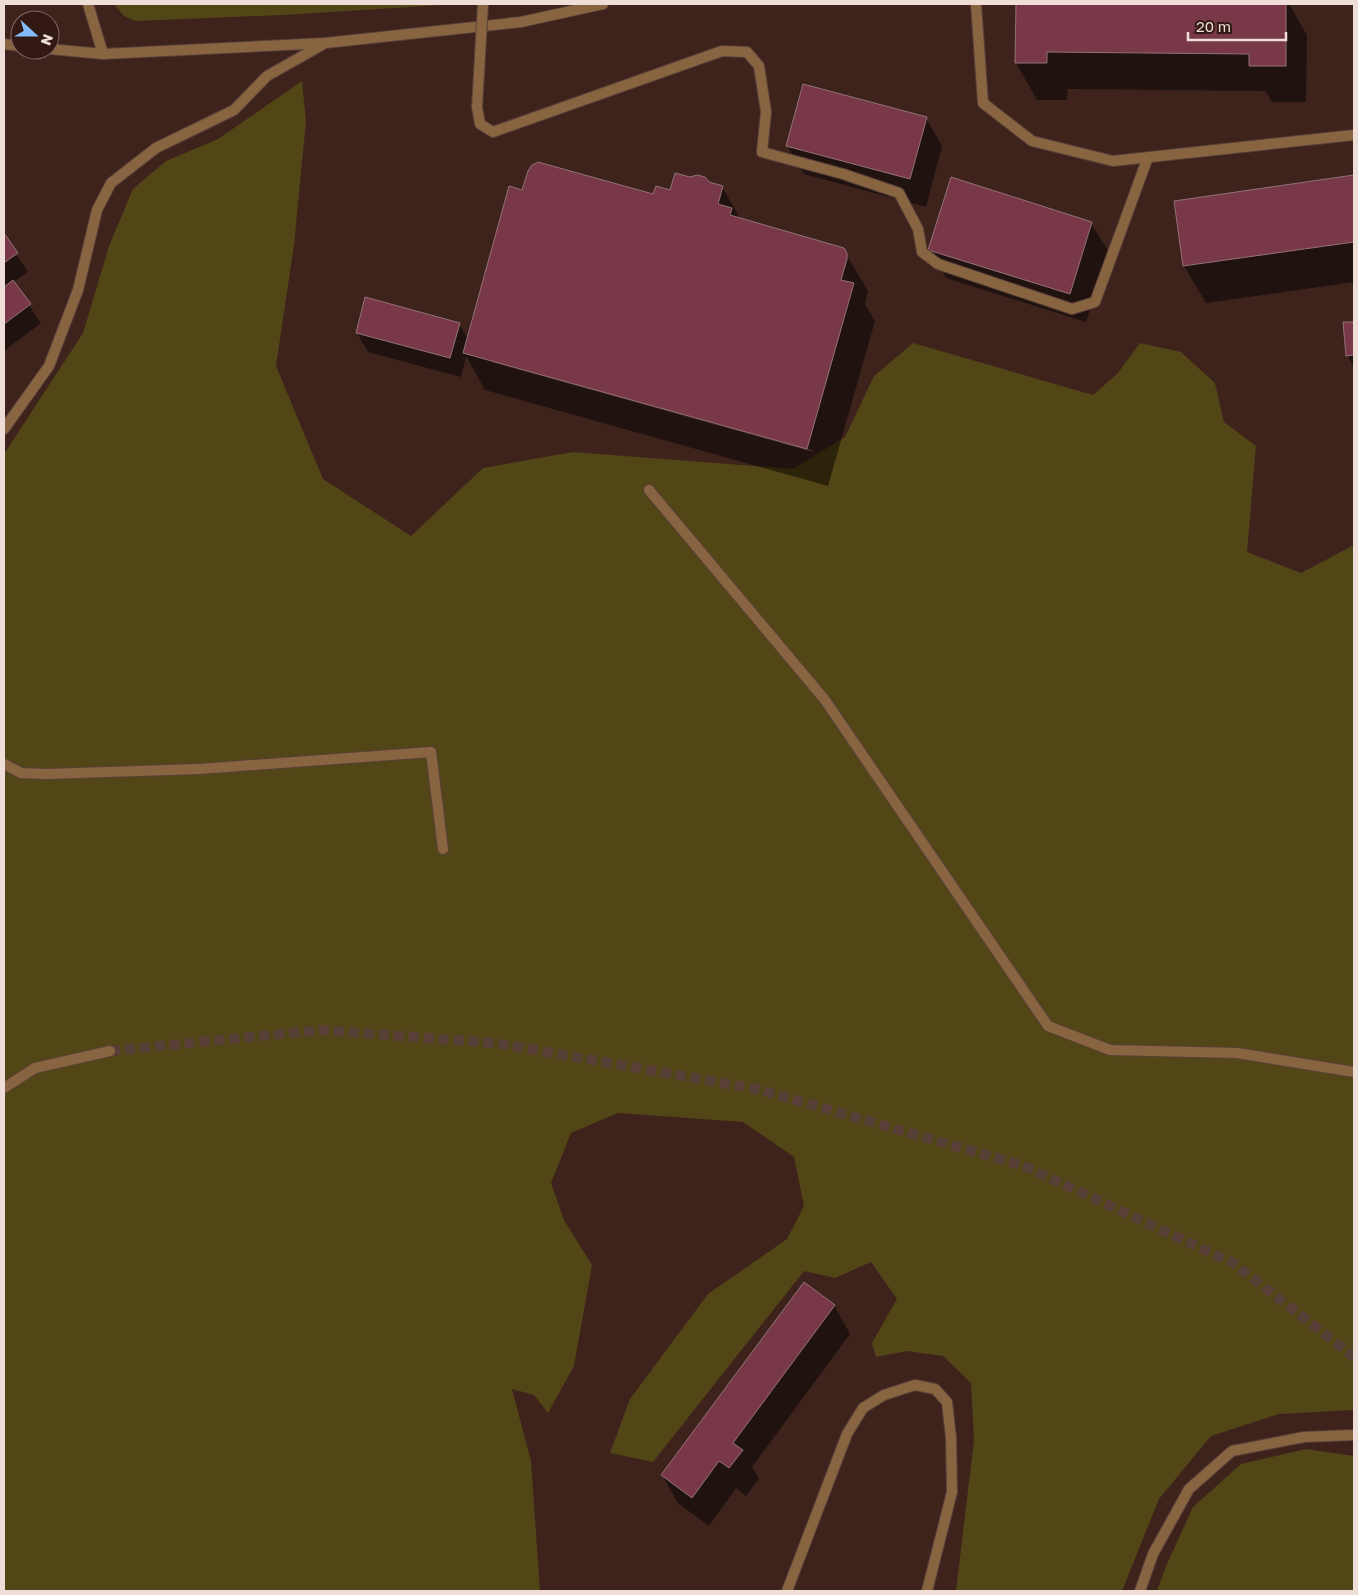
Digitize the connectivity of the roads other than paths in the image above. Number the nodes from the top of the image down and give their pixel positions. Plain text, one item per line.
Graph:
1 (88, 4) edge
2 (483, 4) edge
3 (603, 4) edge
4 (976, 4) edge
5 (325, 43) junction
6 (60, 50) edge
7 (103, 54) junction
8 (1354, 135) edge
9 (1148, 157) junction
10 (4, 429) edge
11 (649, 490) dead end
12 (4, 764) edge
13 (443, 849) dead end
14 (110, 1051) tunnel mouth
15 (1354, 1072) edge
16 (4, 1088) edge
17 (1354, 1435) edge
18 (787, 1591) edge
19 (927, 1591) edge
20 (1140, 1591) edge

1 - 7 street
2 - 9 street, bridge
3 - 5 street
4 - 9 street
5 - 7 street
5 - 10 street
6 - 7 street
8 - 9 street
11 - 15 street
12 - 13 street
14 - 16 street
17 - 20 street
18 - 19 street

